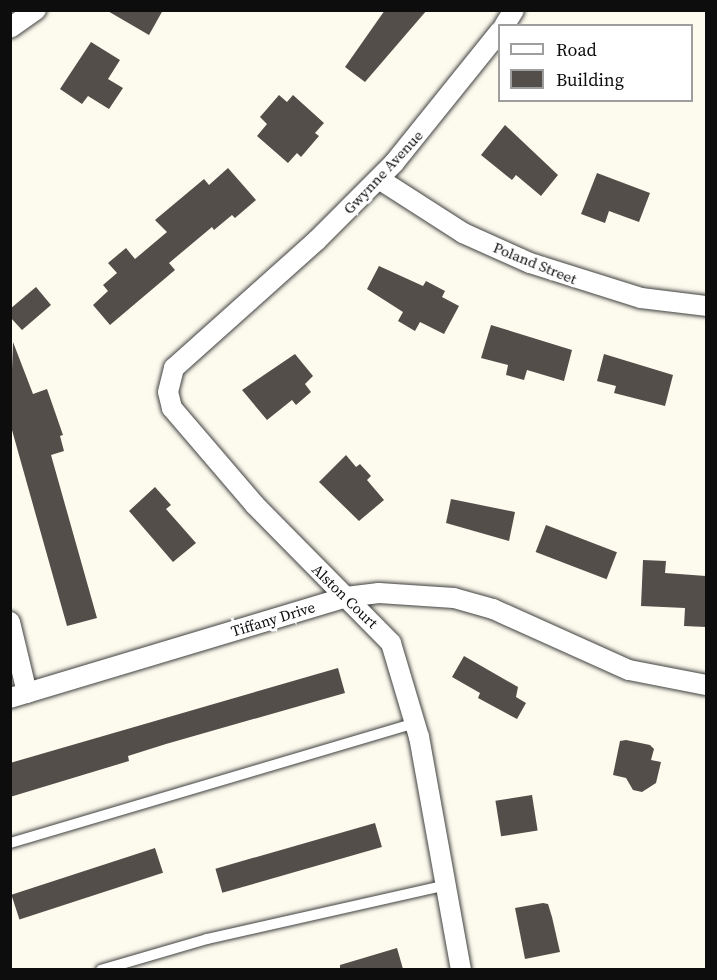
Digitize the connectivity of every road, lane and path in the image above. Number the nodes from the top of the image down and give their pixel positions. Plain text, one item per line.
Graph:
1 (36, 10) edge
2 (514, 10) edge
3 (505, 24) edge
4 (10, 28) edge
5 (498, 33) edge
6 (379, 179) junction
7 (250, 299) joint
8 (706, 306) edge
9 (346, 597) junction
10 (10, 622) edge
11 (706, 684) edge
12 (19, 696) edge
13 (416, 723) junction
14 (10, 843) edge
15 (446, 885) junction
16 (100, 969) edge
17 (461, 969) edge

1 - 4 street
2 - 3 street
5 - 6 street, Gwynne Avenue
6 - 7 street, Gwynne Avenue
6 - 8 street, Poland Street
7 - 9 street, Alston Court
9 - 11 street, Tiffany Drive
9 - 12 street, Tiffany Drive
9 - 13 street, Alston Court
10 - 12 street
13 - 14 lane
13 - 15 street, Alston Court
15 - 16 lane
15 - 17 street, Alston Court

